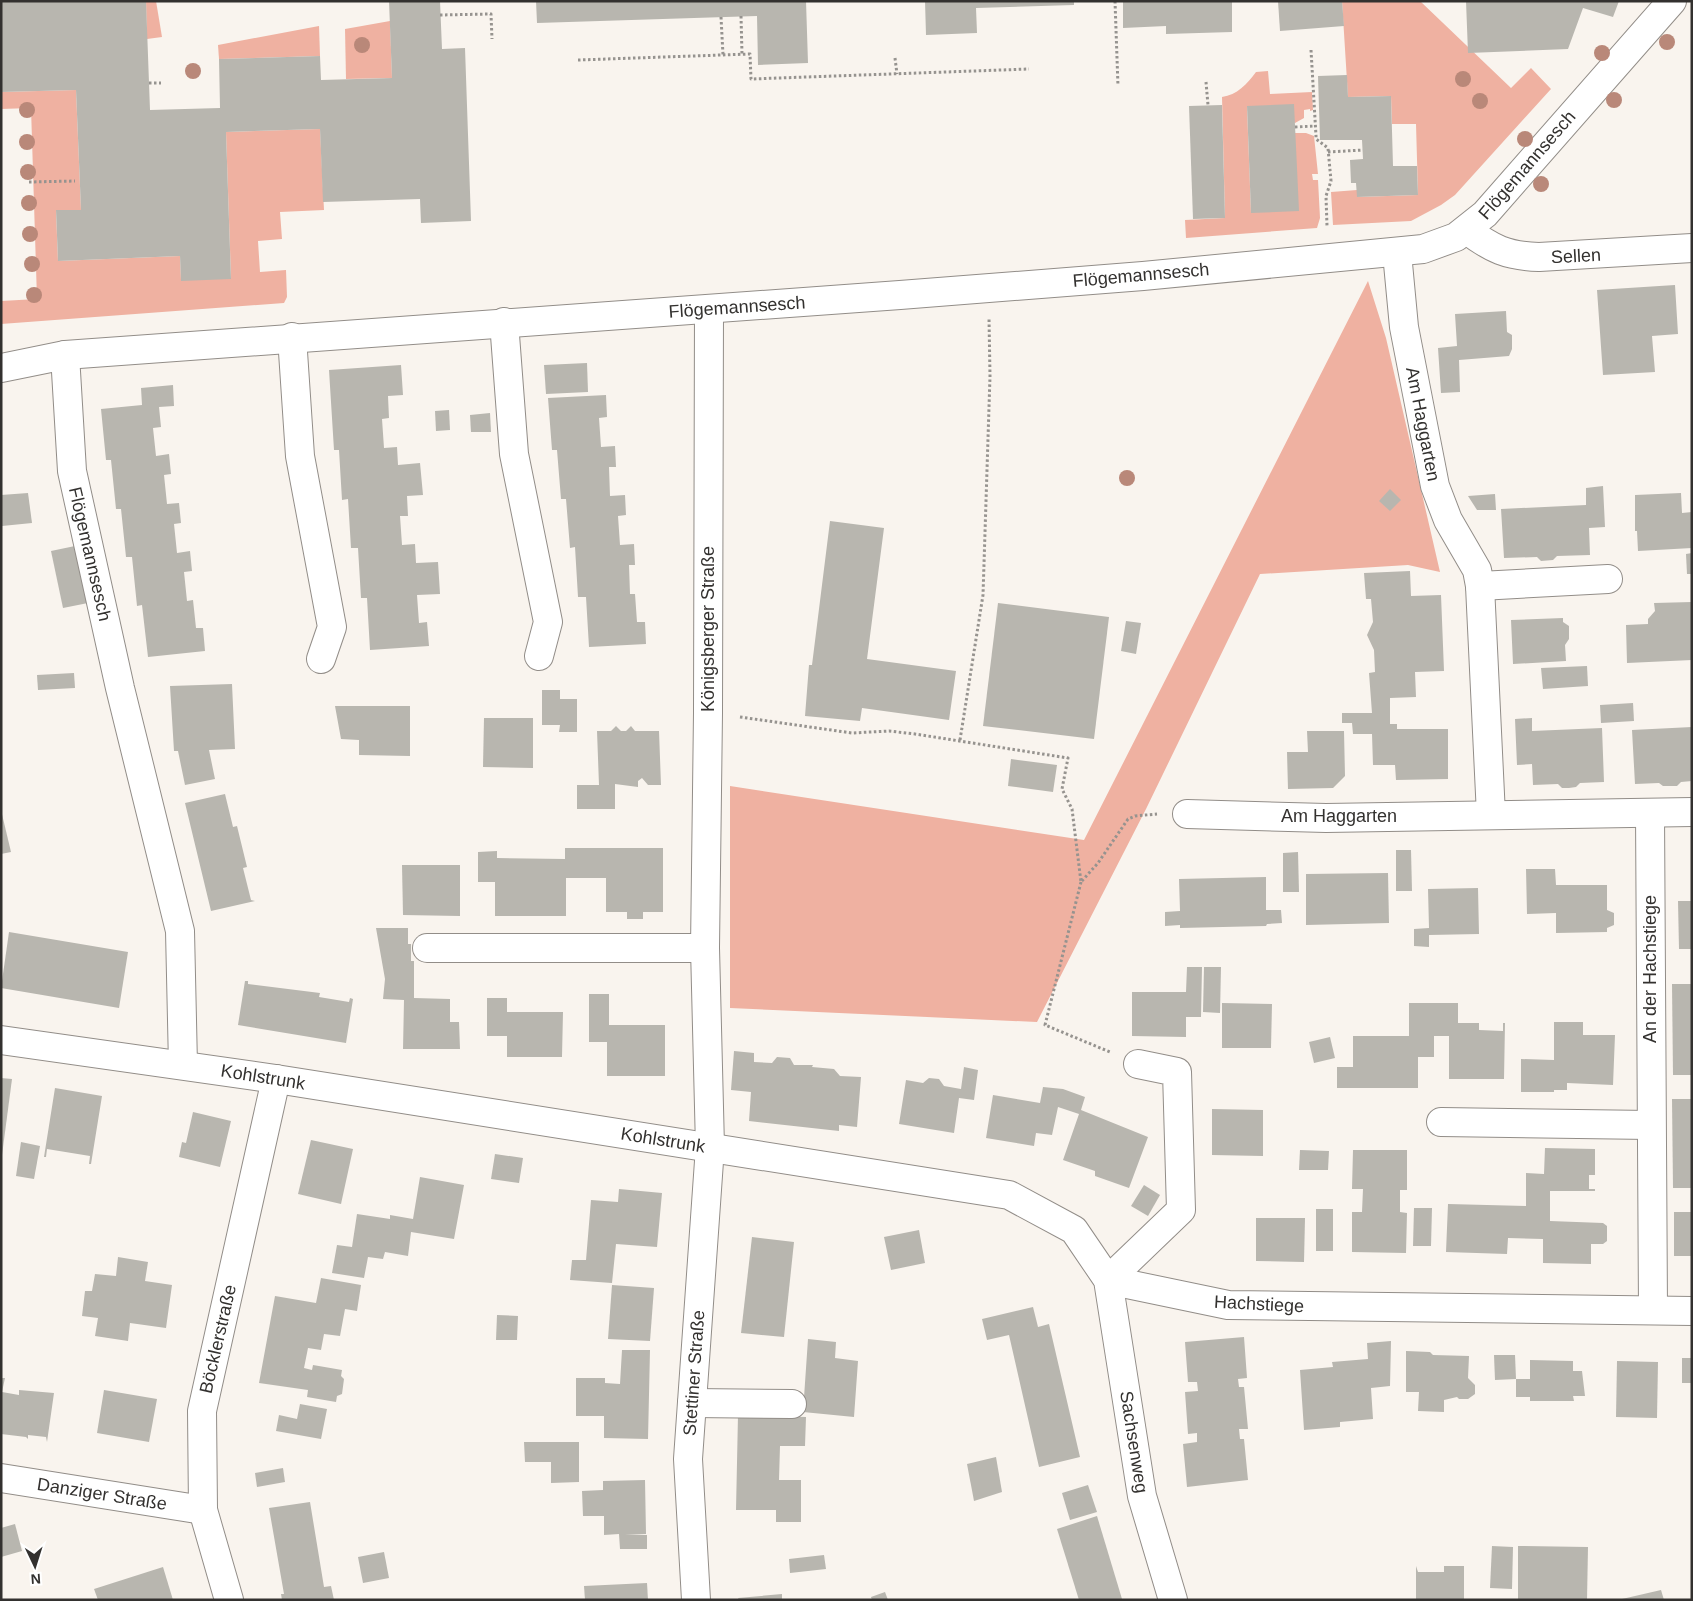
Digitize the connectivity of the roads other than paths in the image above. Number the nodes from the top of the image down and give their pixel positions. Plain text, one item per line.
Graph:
1 (1672, 1) edge
2 (1466, 230) junction
3 (1692, 248) edge
4 (1397, 253) junction
5 (709, 309) junction
6 (504, 322) junction
7 (292, 337) junction
8 (65, 356) junction
9 (1, 368) edge
10 (1608, 580) dead end
11 (1480, 586) junction
12 (540, 656) dead end
13 (321, 659) dead end
14 (1692, 812) edge
15 (1650, 813) junction
16 (1187, 814) road end
17 (1491, 815) junction
18 (427, 948) dead end
19 (705, 948) junction
20 (1, 1040) edge
21 (1138, 1064) road end
22 (183, 1065) junction
23 (276, 1079) junction
24 (1441, 1122) dead end
25 (1650, 1125) junction
26 (710, 1147) junction
27 (1108, 1280) junction
28 (1653, 1310) junction
29 (1692, 1311) edge
30 (692, 1403) junction
31 (792, 1404) dead end
32 (1, 1478) edge
33 (203, 1510) junction
34 (229, 1600) edge
35 (696, 1600) edge
36 (1173, 1600) edge

1 - 2 street, Flögemannsesch
2 - 3 street, Sellen
2 - 4 street, Flögemannsesch
4 - 5 street, Flögemannsesch
4 - 11 street, Am Haggarten
5 - 6 street, Flögemannsesch
5 - 19 street, Königsberger Straße
6 - 7 street, Flögemannsesch
6 - 12 street
7 - 8 street, Flögemannsesch
7 - 13 street
8 - 9 street, Flögemannsesch
8 - 22 street, Flögemannsesch
10 - 11 street
11 - 17 street, Am Haggarten
14 - 15 street, Am Haggarten
15 - 17 street, Am Haggarten
15 - 25 street, An der Hachstiege
16 - 17 street, Am Haggarten
18 - 19 street
19 - 26 street, Königsberger Straße
20 - 22 street, Kohlstrunk
21 - 27 street
22 - 23 street, Kohlstrunk
23 - 26 street, Kohlstrunk
23 - 33 street, Böcklerstraße
24 - 25 street
25 - 28 street, An der Hachstiege
26 - 27 street, Kohlstrunk
26 - 30 street, Stettiner Straße
27 - 28 street, Hachstiege
27 - 36 street, Sachsenweg
28 - 29 street, Hachstiege
30 - 31 street
30 - 35 street, Stettiner Straße
32 - 33 street, Danziger Straße
33 - 34 street, Böcklerstraße

